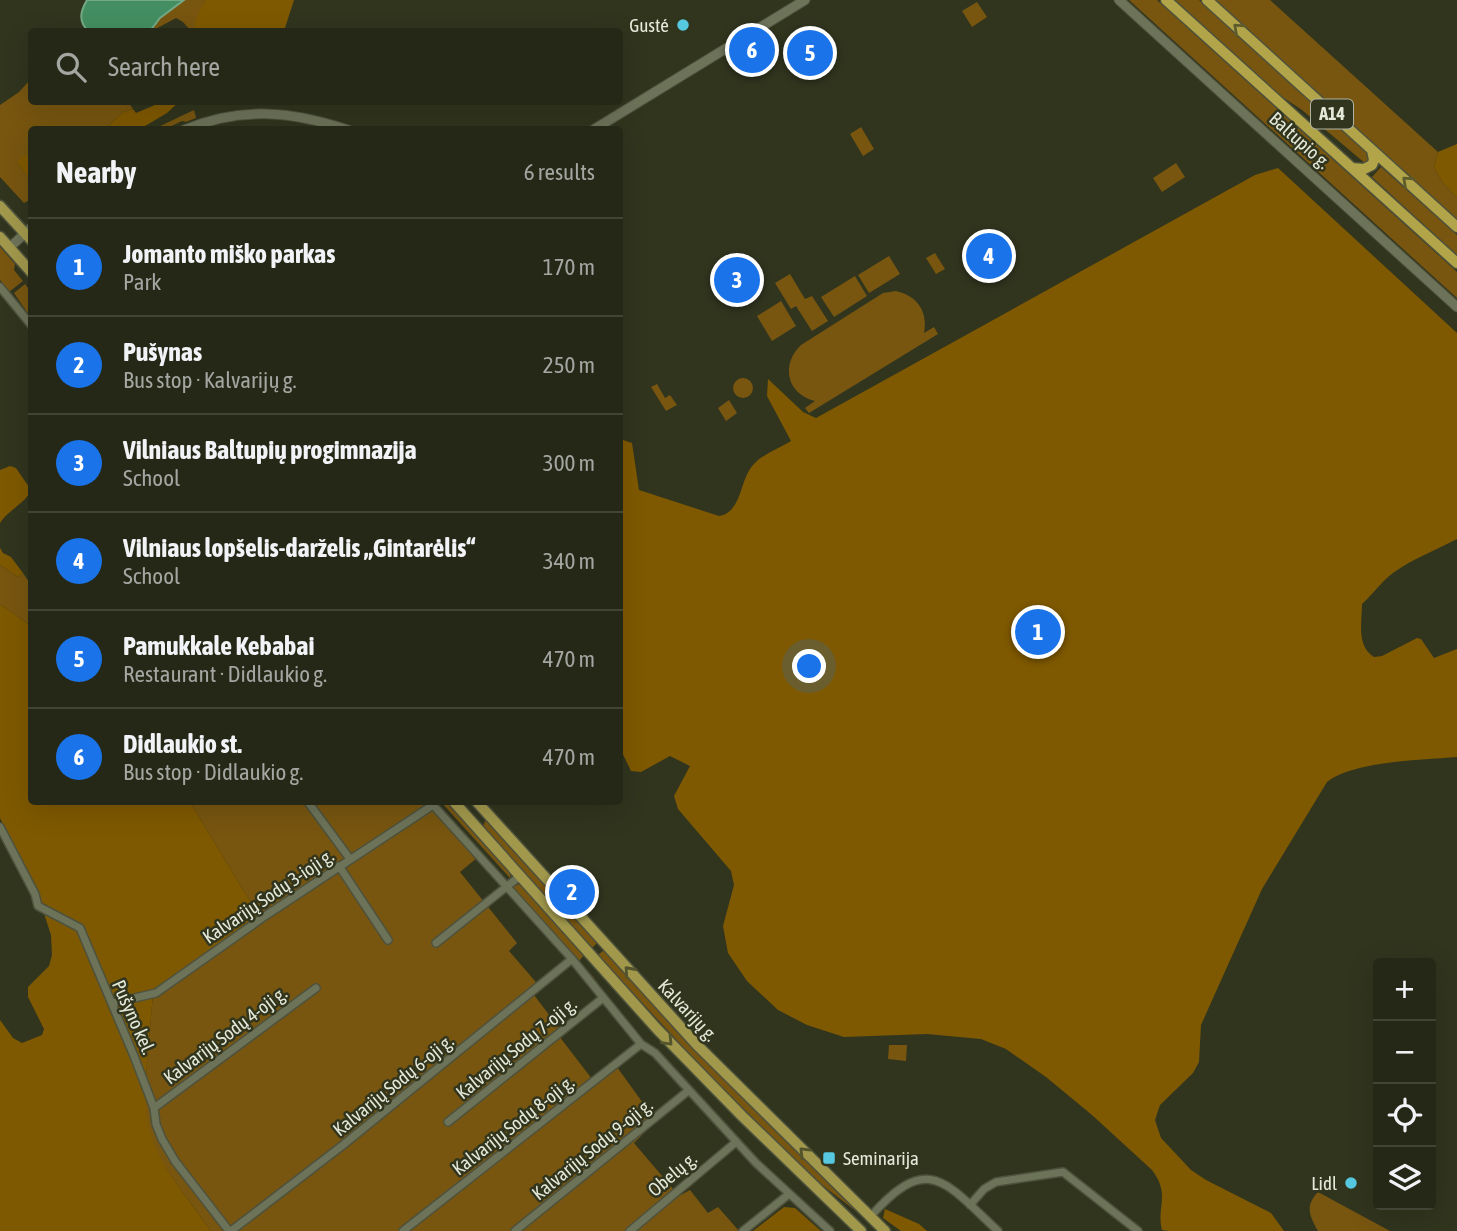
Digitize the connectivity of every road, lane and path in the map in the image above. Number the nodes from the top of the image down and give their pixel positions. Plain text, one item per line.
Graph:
1 (805, 0) edge
2 (1119, 0) edge
3 (1166, 0) edge
4 (1207, 0) edge
5 (195, 126) edge
6 (335, 126) edge
7 (600, 126) edge
8 (1372, 150) junction
9 (1352, 168) junction
10 (0, 206) edge
11 (1457, 228) edge
12 (28, 233) edge
13 (28, 235) edge
14 (0, 237) edge
15 (9, 248) junction
16 (1457, 264) edge
17 (28, 269) edge
18 (0, 287) edge
19 (1457, 306) edge
20 (28, 321) edge
21 (310, 805) edge
22 (429, 805) edge
23 (434, 805) edge
24 (457, 805) edge
25 (480, 805) edge
26 (488, 814) junction
27 (475, 826) junction
28 (0, 827) edge
29 (350, 859) junction
30 (339, 866) junction
31 (520, 876) junction
32 (509, 888) junction
33 (388, 940) dead end
34 (436, 943) dead end
35 (572, 959) junction
36 (316, 988) dead end
37 (603, 998) junction
38 (113, 1003) junction
39 (641, 1044) junction
40 (688, 1091) junction
41 (154, 1108) junction
42 (448, 1122) dead end
43 (736, 1142) junction
44 (789, 1194) junction
45 (970, 1205) junction
46 (870, 1217) junction
47 (860, 1230) edge
48 (230, 1231) edge
49 (403, 1231) edge
50 (515, 1231) edge
51 (629, 1231) edge
52 (743, 1231) edge
53 (830, 1231) edge
54 (885, 1231) edge
55 (998, 1231) edge
56 (1139, 1231) edge

1 - 7 street
2 - 19 street, Baltupio g.
3 - 9 highway, A14
8 -> 4 highway, A14
5 - 6 street
8 - 9 highway
11 -> 8 highway, A14
9 - 16 highway, A14
10 - 12 main road
13 - 15 street
14 - 15 main road
15 - 17 main road
18 - 20 street
21 - 29 street
22 - 29 street, Kalvarijų Sodų 3-ioji g.
23 - 32 street
24 - 27 main road, Kalvarijų g.
25 - 26 main road, Kalvarijų g.
26 - 27 main road
46 -> 26 main road, Kalvarijų g.
27 - 31 main road, Kalvarijų g.
28 - 38 street, Pušyno kel.
29 - 30 street, Kalvarijų Sodų 3-ioji g.
30 - 33 street
30 - 38 street, Kalvarijų Sodų 3-ioji g.
31 - 32 street
31 -> 47 main road, Kalvarijų g.
32 - 34 street
32 - 35 street
35 - 37 street
35 - 48 street, Kalvarijų Sodų 6-oji g.
36 - 41 street, Kalvarijų Sodų 4-oji g.
37 - 39 street
37 - 42 street, Kalvarijų Sodų 7-oji g.
38 - 41 street, Pušyno kel.
39 - 40 street
39 - 49 street, Kalvarijų Sodų 8-oji g.
40 - 43 street
40 - 50 street, Kalvarijų Sodų 9-oji g.
41 - 48 street, Pušyno kel.
43 - 44 street
43 - 51 street, Obelų g.
44 - 52 street
44 - 53 street
45 - 46 street
45 - 55 street
45 - 56 street
46 - 47 main road
46 - 54 main road, Kalvarijų g.

